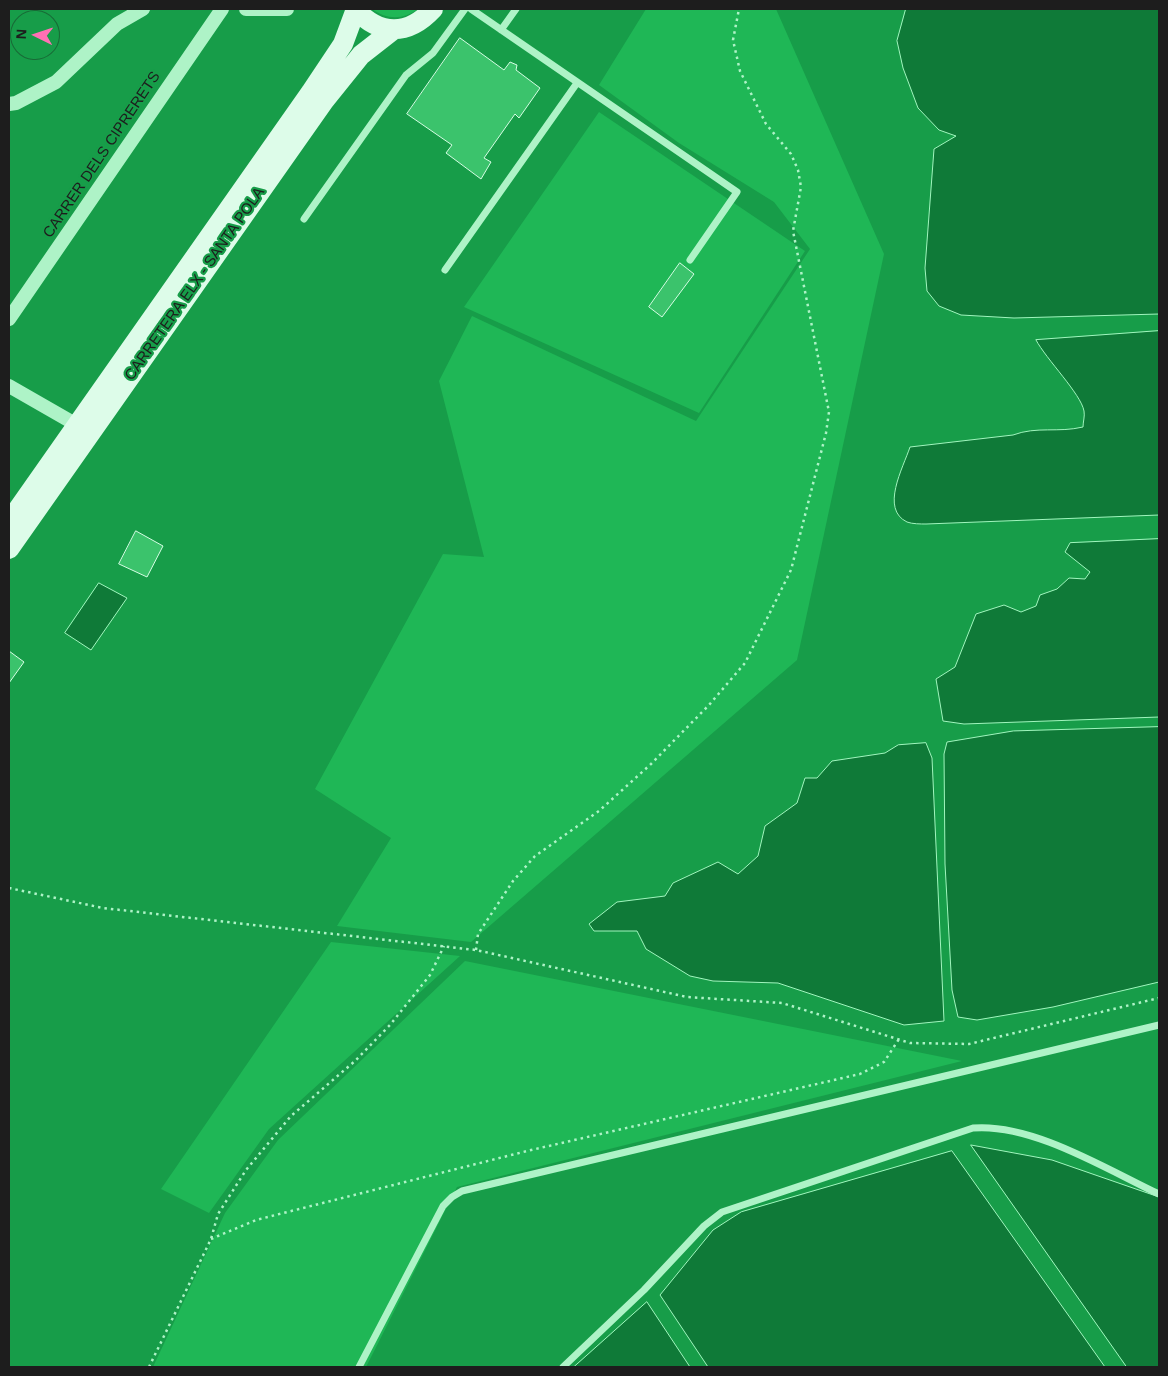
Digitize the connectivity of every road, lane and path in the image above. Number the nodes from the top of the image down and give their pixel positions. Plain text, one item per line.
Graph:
1 (143, 9) edge
2 (222, 9) edge
3 (246, 9) edge
4 (288, 9) edge
5 (356, 9) edge
6 (433, 9) edge
7 (465, 9) edge
8 (471, 9) edge
9 (516, 9) edge
10 (738, 9) edge
11 (393, 30) junction
12 (501, 30) junction
13 (576, 82) junction
14 (9, 104) edge
15 (304, 219) dead end
16 (690, 260) dead end
17 (445, 270) dead end
18 (9, 319) edge
19 (9, 386) edge
20 (77, 425) junction
21 (9, 522) edge
22 (9, 549) edge
23 (9, 888) edge
24 (444, 946) junction
25 (476, 950) junction
26 (1159, 998) edge
27 (1159, 1025) edge
28 (899, 1039) junction
29 (1159, 1194) edge
30 (211, 1239) junction
31 (149, 1367) edge
32 (359, 1367) edge
33 (562, 1367) edge

1 - 14 street
2 - 18 street, CARRER DELS CIPRERETS
3 - 4 street
5 - 11 main road
5 - 20 main road, CARRETERA ELX - SANTA POLA
6 - 11 main road
7 - 15 lane
8 - 12 lane
9 - 12 lane
10 - 25 path
11 - 22 main road, CARRETERA ELX - SANTA POLA
12 - 13 lane
13 - 16 lane
13 - 17 lane
19 - 20 street
20 - 21 main road, CARRETERA ELX - SANTA POLA
23 - 24 path
24 - 25 path
24 - 30 path
25 - 28 path
26 - 28 path
27 - 32 lane
28 - 30 path
29 - 33 lane
30 - 31 path

